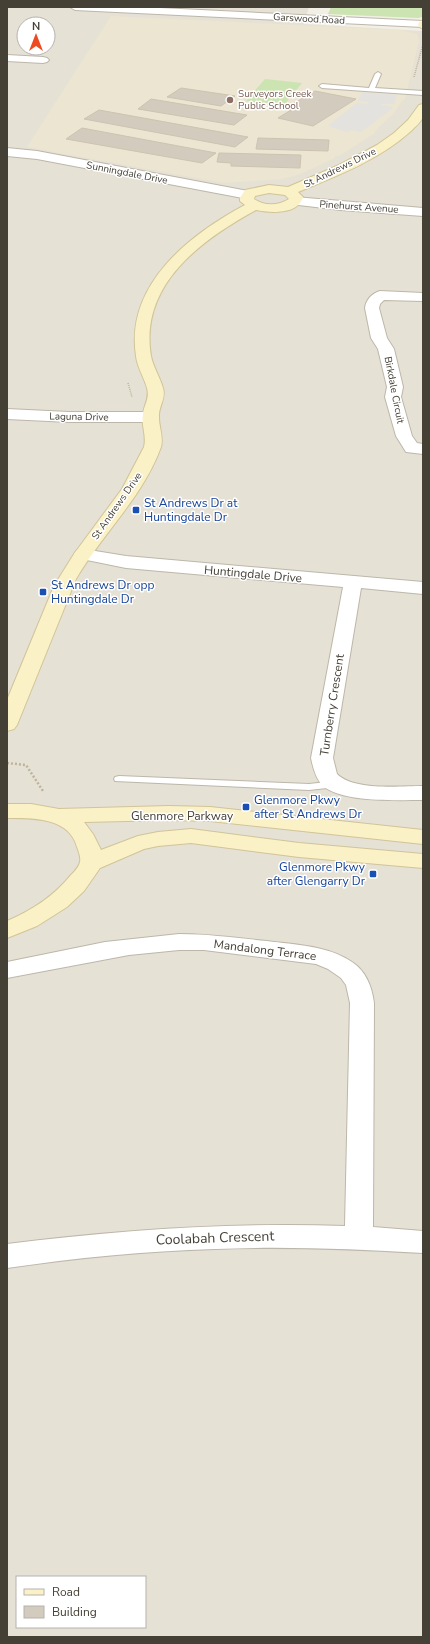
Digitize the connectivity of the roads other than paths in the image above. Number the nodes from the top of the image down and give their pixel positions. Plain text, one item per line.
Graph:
1 (75, 7) edge
2 (312, 7) edge
3 (309, 19) junction
4 (423, 25) edge
5 (7, 58) edge
6 (44, 60) dead end
7 (378, 74) dead end
8 (322, 86) dead end
9 (372, 90) junction
10 (423, 93) edge
11 (423, 108) edge
12 (7, 152) edge
13 (292, 196) junction
14 (251, 200) junction
15 (423, 212) edge
16 (423, 297) edge
17 (7, 414) edge
18 (151, 417) junction
19 (423, 449) edge
20 (83, 554) junction
21 (353, 582) junction
22 (423, 588) edge
23 (7, 724) edge
24 (119, 779) dead end
25 (337, 784) junction
26 (423, 793) edge
27 (7, 796) edge
28 (7, 811) edge
29 (35, 812) junction
30 (60, 816) junction
31 (423, 837) edge
32 (423, 861) edge
33 (91, 863) junction
34 (7, 930) edge
35 (7, 970) edge
36 (359, 1238) junction
37 (423, 1242) edge
38 (7, 1256) edge

1 - 3 street, Garswood Road
2 - 3 street
3 - 4 street, Garswood Road
5 - 6 street
7 - 9 lane
8 - 9 lane
9 - 10 lane
11 - 13 street, St Andrews Drive
12 - 14 street, Sunningdale Drive
13 - 14 street, St Andrews Drive
13 - 14 street, St Andrews Drive
13 - 15 street, Pinehurst Avenue
14 - 18 street, St Andrews Drive
16 - 19 street, Birkdale Circuit
17 - 18 street, Laguna Drive
18 - 20 street, St Andrews Drive
20 - 21 street, Huntingdale Drive
20 - 23 street, St Andrews Drive
21 - 22 street, Huntingdale Drive
21 - 25 street, Turnberry Crescent
24 - 25 lane
25 - 26 street, Turnberry Crescent
27 - 29 street
28 - 29 street
29 - 30 street
30 - 31 street, Glenmore Parkway
30 - 33 street
32 - 33 street, Glenmore Parkway
33 - 34 street
35 - 36 street, Mandalong Terrace
36 - 37 street, Coolabah Crescent
36 - 38 street, Coolabah Crescent

